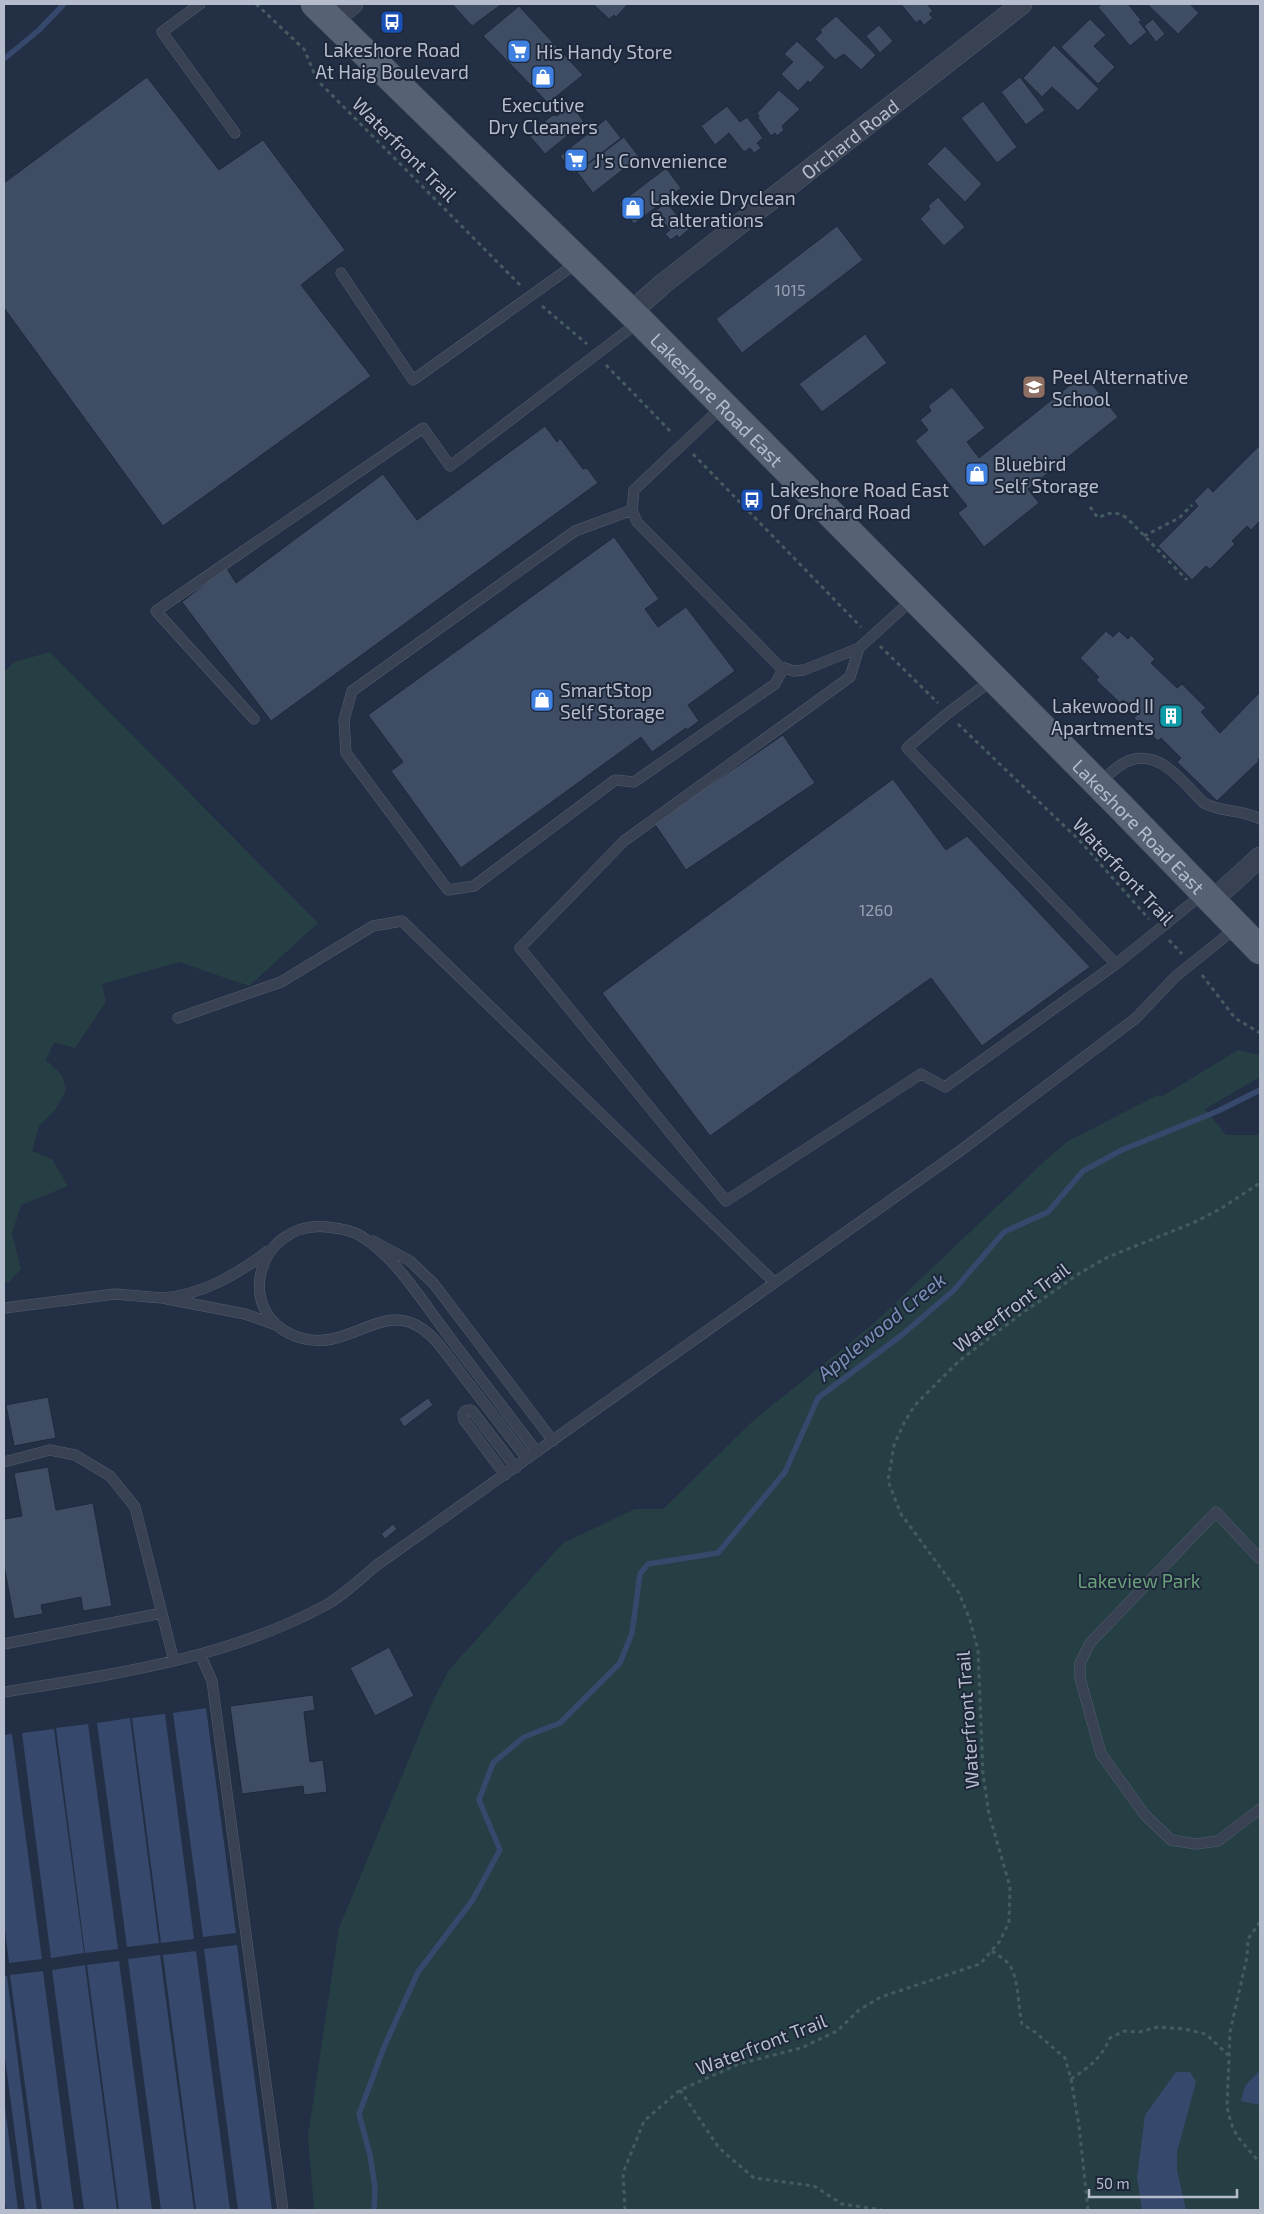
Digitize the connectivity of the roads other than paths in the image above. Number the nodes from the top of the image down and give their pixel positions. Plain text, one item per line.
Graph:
1 (200, 4) edge
2 (353, 4) edge
3 (1022, 4) edge
4 (323, 12) edge
5 (236, 133) dead end
6 (579, 261) junction
7 (341, 273) dead end
8 (636, 316) junction
9 (724, 405) junction
10 (632, 510) junction
11 (915, 598) junction
12 (860, 648) junction
13 (783, 668) junction
14 (994, 678) junction
15 (254, 719) dead end
16 (1099, 784) junction
17 (1260, 819) edge
18 (1260, 857) edge
19 (1209, 896) junction
20 (1238, 927) junction
21 (1260, 950) edge
22 (1116, 964) junction
23 (178, 1018) dead end
24 (359, 1235) junction
25 (271, 1249) junction
26 (774, 1282) junction
27 (162, 1298) junction
28 (4, 1308) edge
29 (279, 1326) junction
30 (553, 1441) junction
31 (537, 1452) junction
32 (527, 1459) junction
33 (4, 1462) edge
34 (516, 1468) junction
35 (505, 1475) junction
36 (1260, 1559) edge
37 (162, 1613) junction
38 (4, 1644) edge
39 (200, 1654) junction
40 (174, 1661) junction
41 (4, 1692) edge
42 (1260, 1809) edge
43 (283, 2210) edge

1 - 5 lane
2 - 4 street
3 - 8 street, Orchard Road
4 - 6 main road, Lakeshore Road East
6 - 7 lane
6 - 8 main road, Lakeshore Road East
8 - 9 main road, Lakeshore Road East
8 - 15 lane
9 - 10 lane
9 - 11 main road, Lakeshore Road East
10 - 13 lane
10 - 13 lane
11 - 12 lane
11 - 14 main road, Lakeshore Road East
12 - 13 lane
12 - 22 lane
14 - 16 main road, Lakeshore Road East
14 - 22 lane
16 - 17 lane
16 - 19 main road, Lakeshore Road East
18 - 19 street
19 - 20 main road, Lakeshore Road East
19 - 22 lane
20 - 21 main road, Lakeshore Road East
20 - 26 lane
23 - 26 lane
24 - 25 lane
24 - 30 lane
24 - 31 lane
25 - 27 lane
25 - 29 lane
26 - 30 lane
27 - 28 lane
27 - 29 lane
29 - 32 lane
30 - 31 lane
31 - 32 lane
32 - 34 lane
33 - 37 lane
34 - 35 lane
34 - 35 lane
35 - 39 lane
36 - 42 lane
37 - 38 lane
37 - 40 lane
39 - 40 lane
39 - 43 lane
40 - 41 lane

